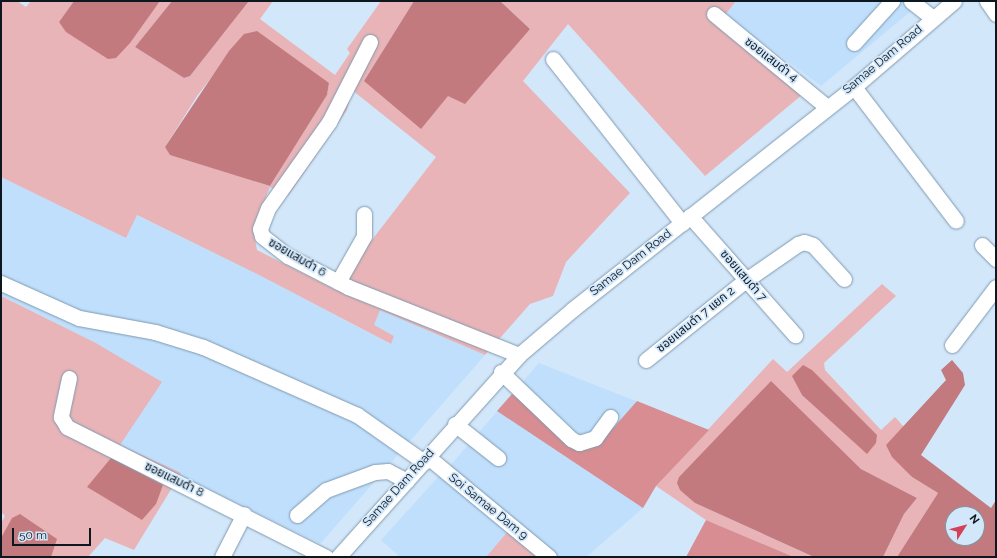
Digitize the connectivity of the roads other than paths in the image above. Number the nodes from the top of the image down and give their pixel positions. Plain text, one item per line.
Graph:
1 (892, 1) edge
2 (911, 1) edge
3 (954, 1) edge
4 (987, 1) edge
5 (714, 14) dead end
6 (996, 14) edge
7 (933, 18) junction
8 (370, 42) dead end
9 (854, 43) dead end
10 (553, 59) dead end
11 (854, 86) junction
12 (827, 107) junction
13 (364, 214) dead end
14 (686, 219) junction
15 (956, 221) dead end
16 (982, 246) dead end
17 (996, 259) edge
18 (844, 279) dead end
19 (746, 280) junction
20 (338, 282) junction
21 (1, 283) edge
22 (996, 287) edge
23 (795, 336) dead end
24 (952, 345) dead end
25 (519, 355) junction
26 (646, 360) dead end
27 (502, 372) junction
28 (69, 378) dead end
29 (610, 417) dead end
30 (455, 424) junction
31 (498, 458) dead end
32 (426, 460) junction
33 (407, 481) junction
34 (244, 514) junction
35 (297, 515) dead end
36 (337, 556) edge
37 (222, 557) edge
38 (549, 557) edge

1 - 9 street
2 - 7 street
3 - 7 street, Samae Dam Road
4 - 6 street
5 - 12 street, ซอยแสมดำ 4
7 - 11 street, Samae Dam Road
8 - 20 street, ซอยแสมดำ 6
10 - 14 street, ซอยแสมดำ 7
11 - 12 street, Samae Dam Road
11 - 15 street
12 - 14 street, Samae Dam Road
13 - 20 street
14 - 19 street, ซอยแสมดำ 7
14 - 25 street, Samae Dam Road
16 - 17 street
18 - 19 street, ซอยแสมดำ 7 แยก 2
19 - 23 street, ซอยแสมดำ 7
19 - 26 street, ซอยแสมดำ 7 แยก 2
20 - 25 street, ซอยแสมดำ 6
21 - 32 street, Soi Samae Dam 9
22 - 24 street
25 - 27 street, Samae Dam Road
27 - 29 street
27 - 30 street, Samae Dam Road
28 - 34 street, ซอยแสมดำ 8
30 - 31 street
30 - 32 street, Samae Dam Road
32 - 33 street, Samae Dam Road
32 - 38 street, Soi Samae Dam 9
33 - 35 street
33 - 36 street, Samae Dam Road
34 - 36 street, ซอยแสมดำ 8
34 - 37 street

